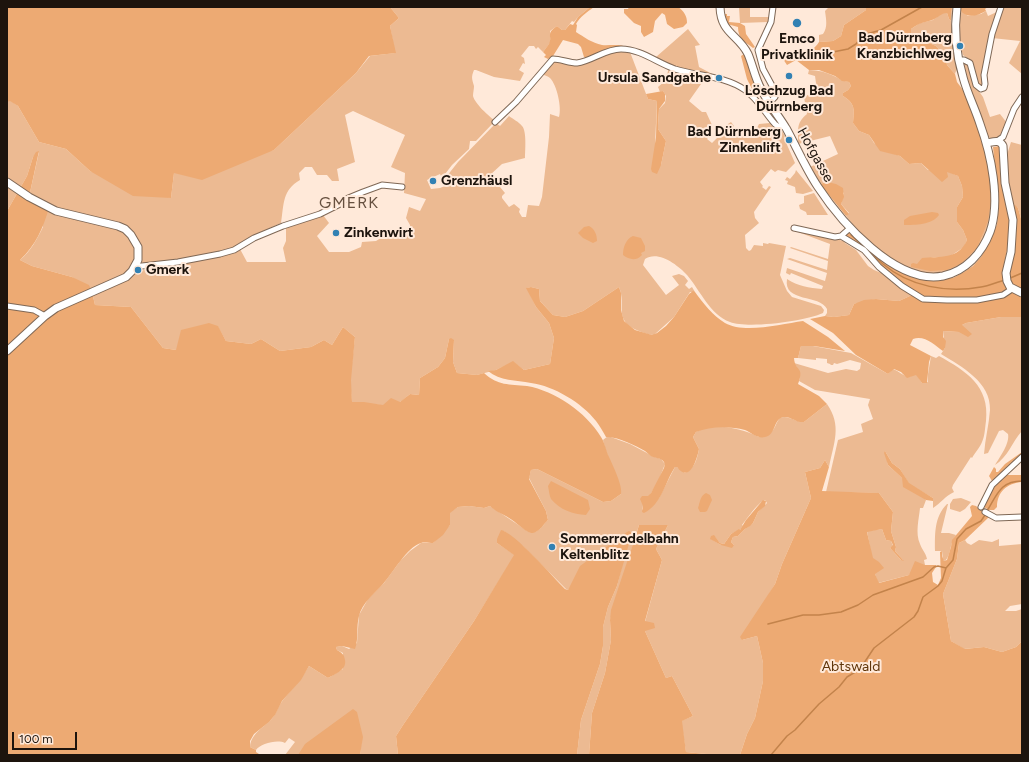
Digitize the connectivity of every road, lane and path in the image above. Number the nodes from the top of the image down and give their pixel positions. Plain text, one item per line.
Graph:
1 (720, 7) edge
2 (773, 7) edge
3 (957, 7) edge
4 (1001, 7) edge
5 (959, 60) junction
6 (1022, 97) edge
7 (769, 103) junction
8 (495, 122) dead end
9 (784, 126) junction
10 (1004, 135) junction
11 (997, 141) junction
12 (986, 143) junction
13 (1003, 146) junction
14 (7, 182) edge
15 (402, 187) dead end
16 (794, 228) dead end
17 (850, 228) junction
18 (841, 236) junction
19 (136, 266) junction
20 (1012, 289) junction
21 (1022, 293) edge
22 (7, 306) edge
23 (45, 316) junction
24 (7, 351) edge
25 (1022, 457) edge
26 (981, 507) dead end
27 (986, 513) dead end
28 (1022, 518) edge

1 - 7 main road, Hofgasse
2 - 7 street
3 - 5 main road, Hofgasse
4 - 5 street
5 - 12 main road, Hofgasse
6 - 10 street
7 - 9 main road, Hofgasse
8 - 9 street
9 - 17 main road, Hofgasse
10 - 11 street
10 - 13 street
11 - 12 main road
11 - 13 main road
12 - 17 main road, Hofgasse
13 - 20 main road
14 - 19 main road
15 - 19 street
16 - 18 street
17 - 18 street
18 - 20 street
19 - 23 main road
20 - 21 main road
22 - 23 street
23 - 24 main road
25 - 26 street
27 - 28 street

